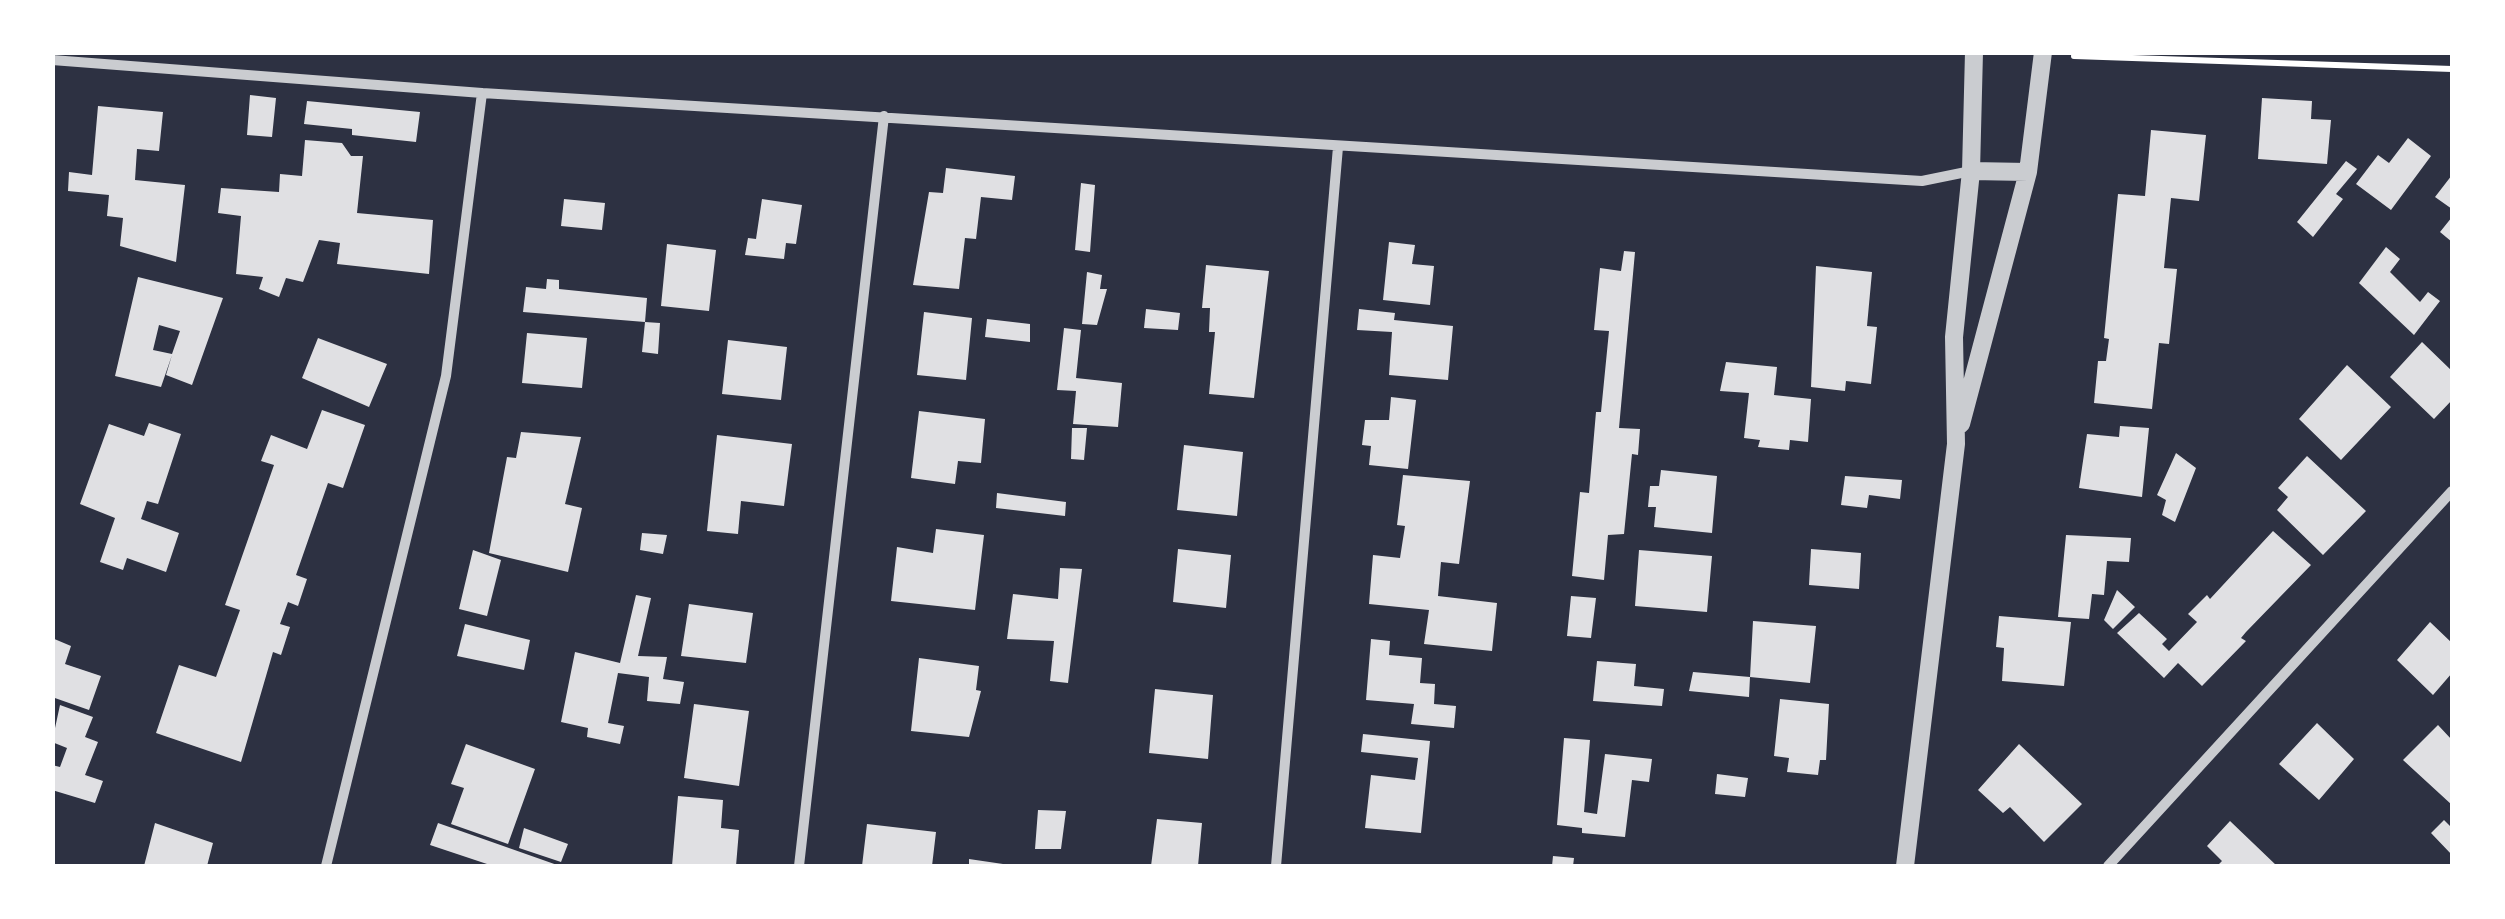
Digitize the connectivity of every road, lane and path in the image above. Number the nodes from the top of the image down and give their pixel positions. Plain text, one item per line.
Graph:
1 (1974, 52) edge
2 (2043, 54) edge
3 (52, 60) edge
4 (2452, 68) edge
5 (482, 93) junction
6 (884, 116) junction
7 (1338, 146) junction
8 (1971, 171) junction
9 (2028, 172) junction
10 (1956, 444) junction
11 (2452, 492) edge
12 (326, 866) edge
13 (800, 866) edge
14 (1276, 866) edge
15 (1905, 866) edge
16 (2108, 866) edge

1 - 8 street
2 - 4 path
2 - 9 street
3 - 5 street
5 - 6 street
5 - 12 street
6 - 7 street
6 - 13 street
7 - 8 street
7 - 14 street
8 - 9 street
8 - 10 street
9 - 10 street
10 - 15 street
11 - 16 street

